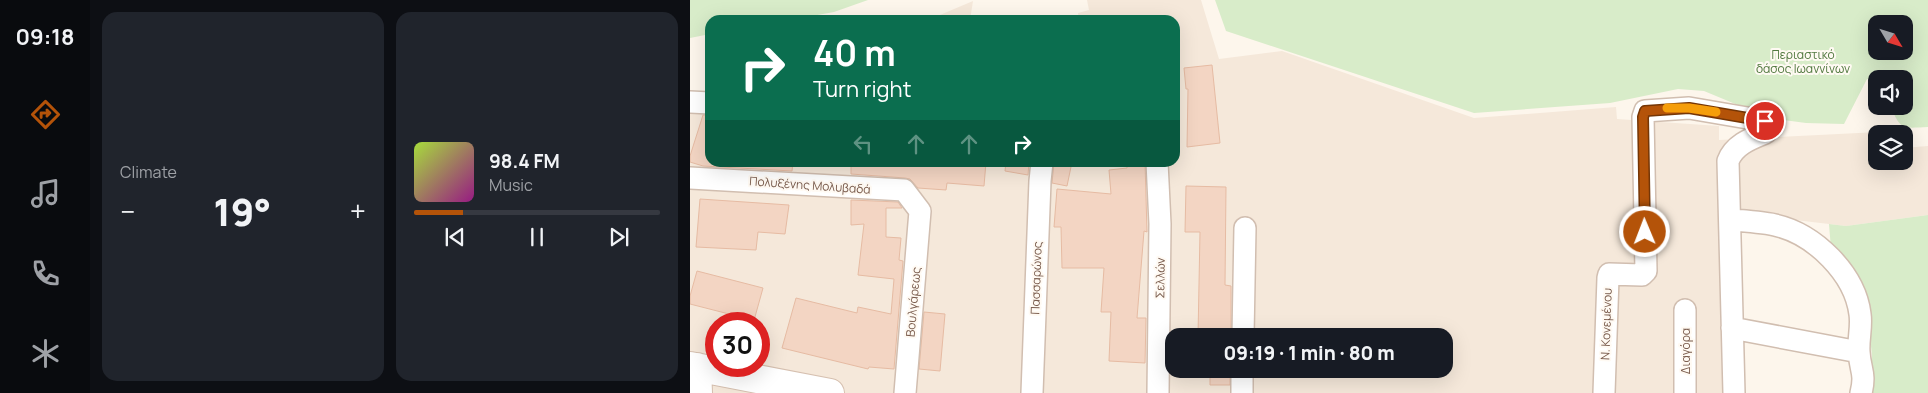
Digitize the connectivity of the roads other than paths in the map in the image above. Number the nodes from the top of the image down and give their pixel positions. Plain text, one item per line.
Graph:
1 (690, 102) edge
2 (705, 103) edge
3 (1041, 167) edge
4 (1158, 167) edge
5 (690, 178) edge
6 (920, 211) joint
7 (1730, 220) junction
8 (1246, 228) dead end
9 (1685, 310) dead end
10 (1243, 328) edge
11 (1732, 328) junction
12 (1859, 352) junction
13 (695, 375) edge
14 (1242, 378) edge
15 (830, 393) edge
16 (905, 393) edge
17 (1032, 393) edge
18 (1158, 393) edge
19 (1242, 393) edge
20 (1604, 393) edge
21 (1685, 393) edge
22 (1734, 393) edge
23 (1861, 393) edge

1 - 2 street
3 - 17 street, Πασσαρώνος
4 - 18 street, Σελλών
5 - 6 street, Πολυξένης Μολυβαδά
6 - 16 street, Βουλγάρεως
7 - 11 street
7 - 12 street
7 - 20 street, Ν. Κονεμένου
8 - 10 street
9 - 21 street, Διαγόρα
11 - 12 street
11 - 22 street
12 - 23 street
13 - 15 main road
14 - 19 street

